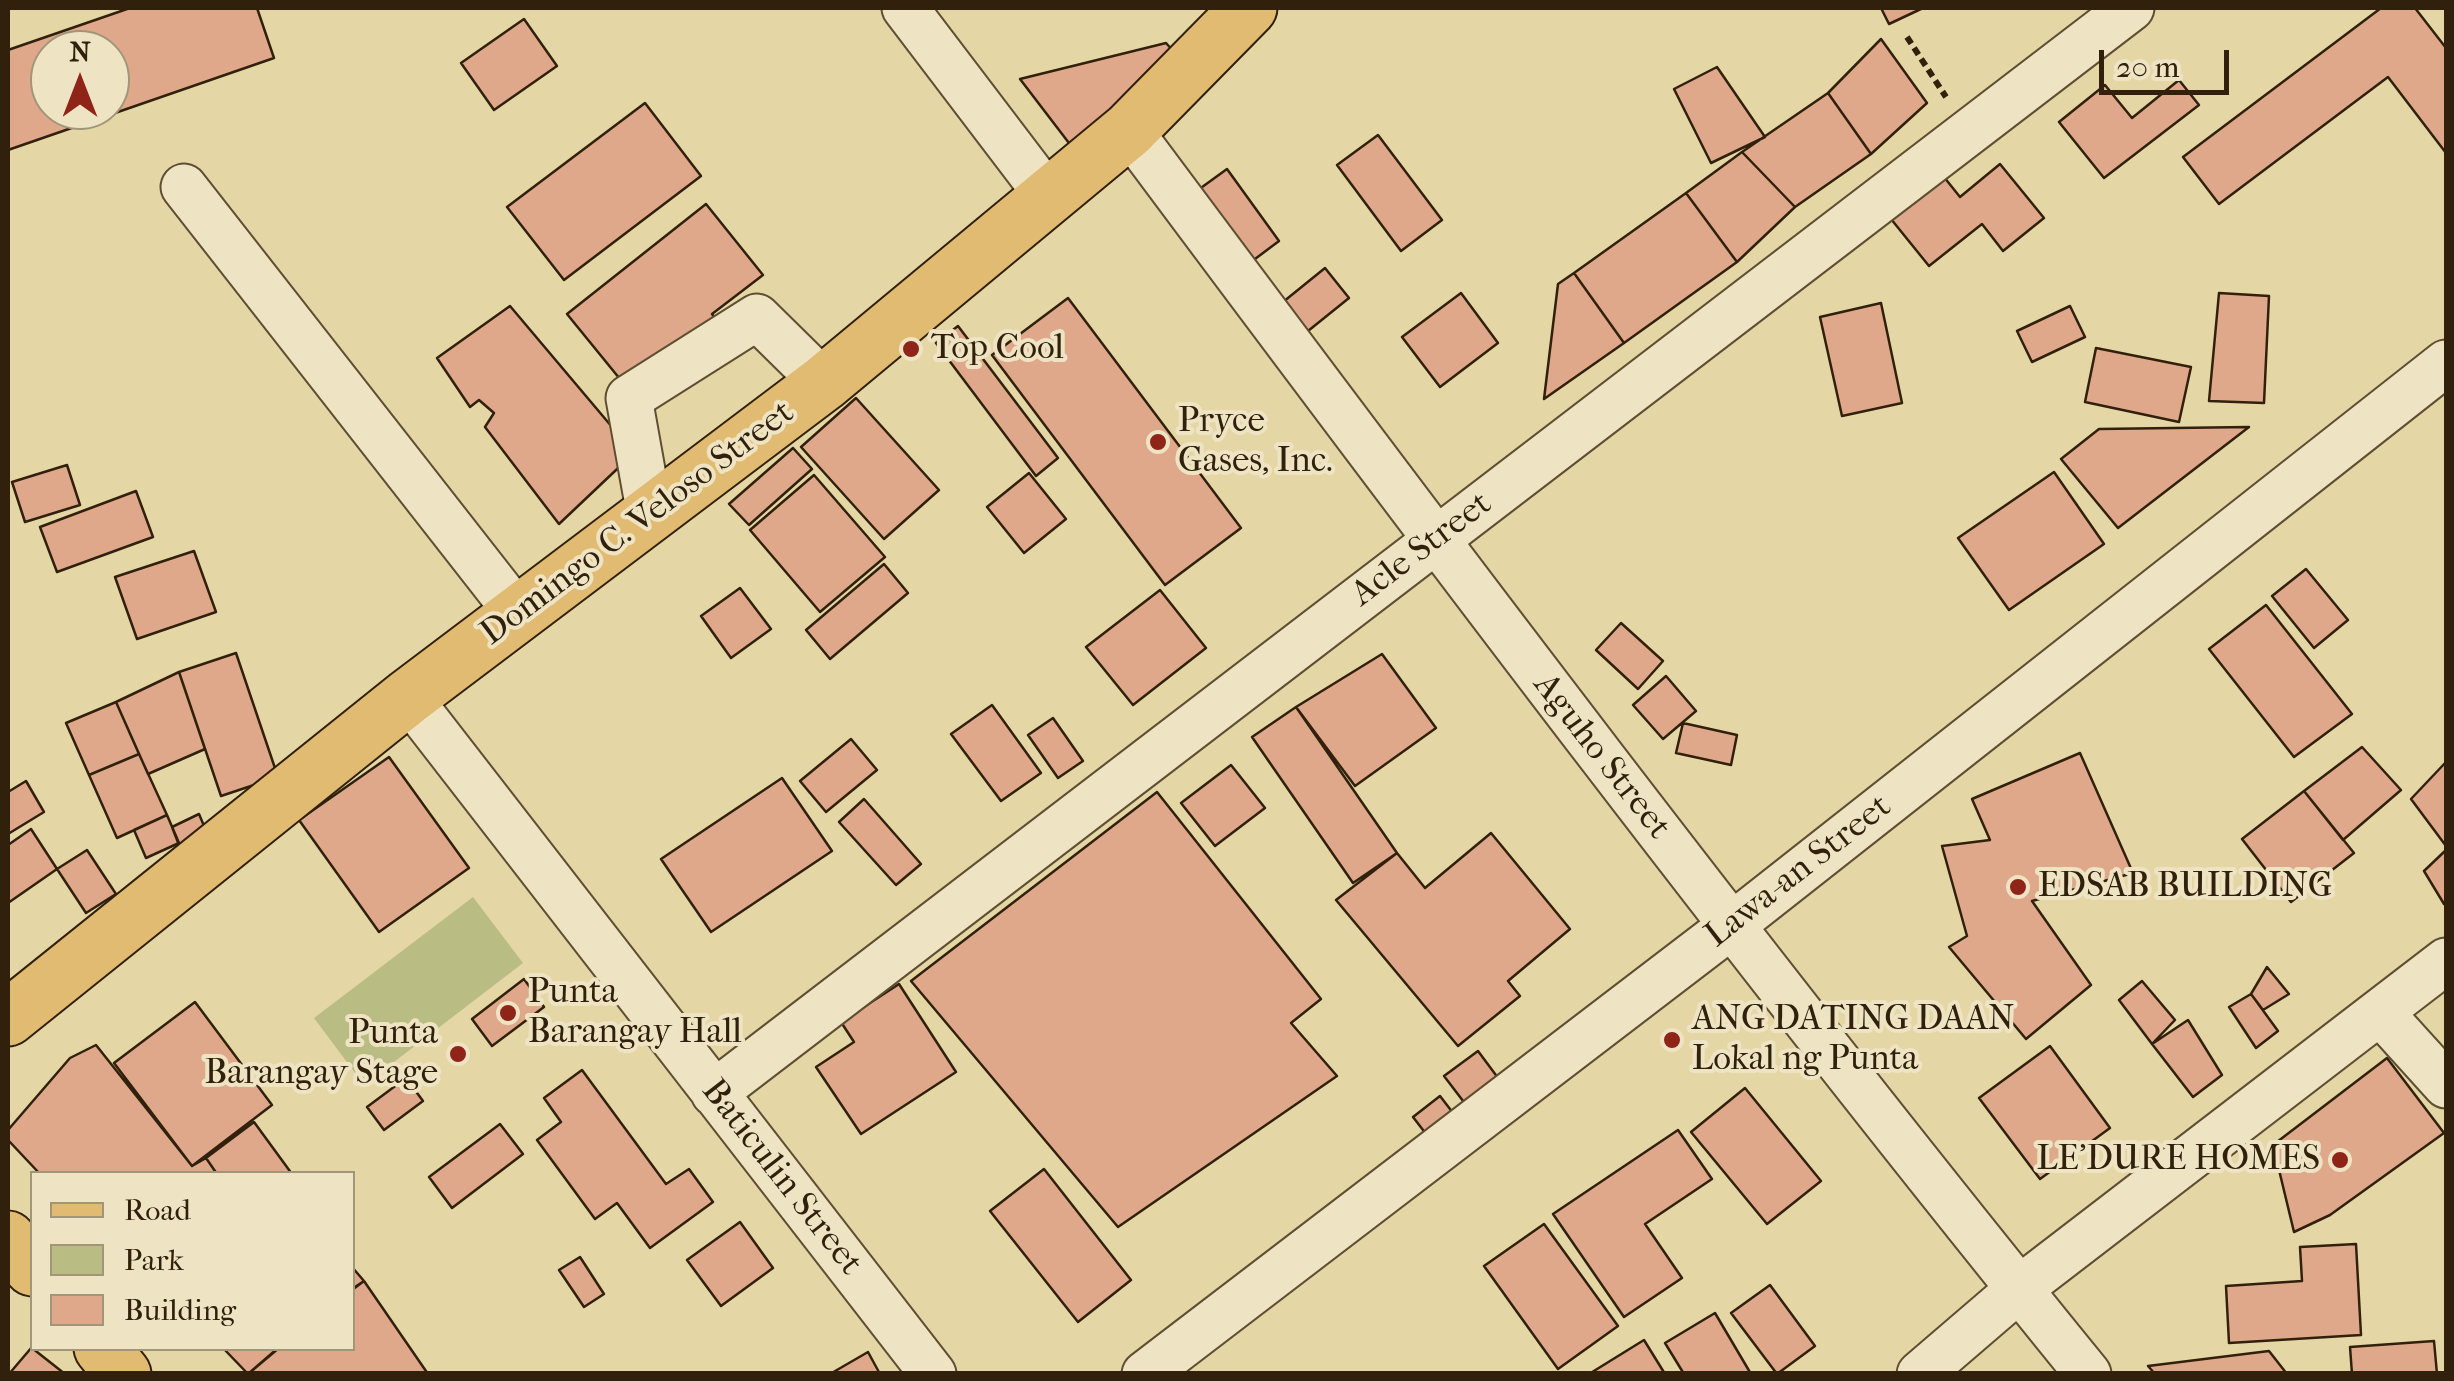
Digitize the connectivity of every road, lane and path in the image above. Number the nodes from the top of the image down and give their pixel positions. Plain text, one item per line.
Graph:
1 (905, 8) edge
2 (1250, 8) edge
3 (2131, 8) edge
4 (1908, 37) dead end
5 (1129, 130) junction
6 (1969, 132) junction
7 (184, 187) dead end
8 (1048, 196) junction
9 (2446, 363) edge
10 (824, 383) junction
11 (650, 515) junction
12 (1435, 540) junction
13 (519, 615) junction
14 (408, 698) junction
15 (1731, 926) junction
16 (2446, 961) edge
17 (2380, 1012) junction
18 (8, 1018) edge
19 (2446, 1085) edge
20 (714, 1093) junction
21 (8, 1239) edge
22 (30, 1266) edge
23 (2019, 1288) junction
24 (104, 1351) edge
25 (123, 1374) edge
26 (933, 1374) edge
27 (1145, 1374) edge
28 (1920, 1374) edge
29 (2088, 1374) edge

1 - 8 street
2 - 5 main road, Domingo C. Veloso Street
3 - 6 street, Acle Street
4 - 6 path
5 - 8 main road, Domingo C. Veloso Street
5 - 12 street, Aguho Street
6 - 12 street, Acle Street
7 - 13 street
8 - 10 main road, Domingo C. Veloso Street
9 - 15 street, Lawa-an Street
10 - 11 main road, Domingo C. Veloso Street
10 - 11 street
11 - 13 main road, Domingo C. Veloso Street
12 - 15 street, Aguho Street
12 - 20 street, Acle Street
13 - 14 main road, Domingo C. Veloso Street
14 - 18 main road, Domingo C. Veloso Street
14 - 20 street, Baticulin Street
15 - 23 street, Aguho Street
15 - 27 street, Lawa-an Street
16 - 17 street
17 - 19 street
17 - 23 street
20 - 26 street, Baticulin Street
21 - 22 main road
23 - 28 street
23 - 29 street, Aguho Street
24 - 25 main road

